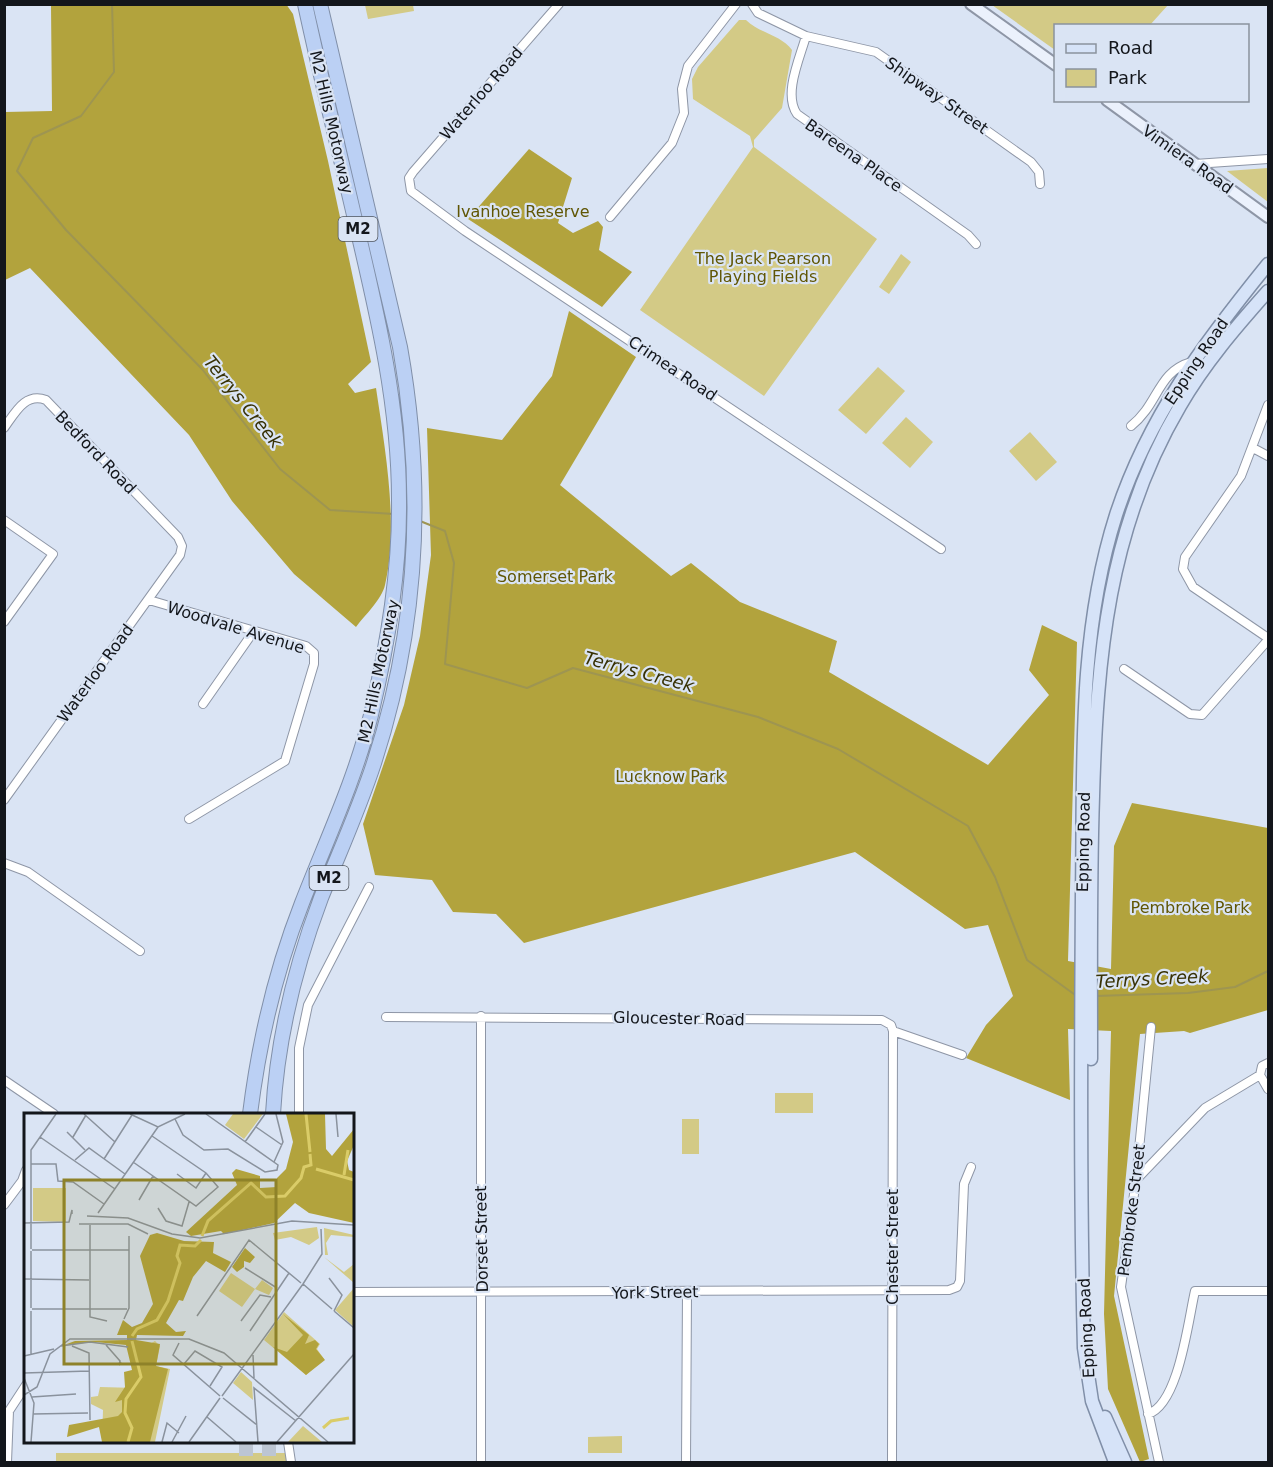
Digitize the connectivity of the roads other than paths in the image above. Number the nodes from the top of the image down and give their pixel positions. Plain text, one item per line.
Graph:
1 (305, 4) edge
2 (320, 4) edge
3 (736, 4) edge
4 (752, 4) edge
5 (971, 4) edge
6 (558, 5) edge
7 (806, 36) junction
8 (1054, 64) edge
9 (1110, 102) edge
10 (1269, 159) edge
11 (1195, 164) junction
12 (1040, 184) dead end
13 (409, 185) joint
14 (1269, 217) edge
15 (610, 218) dead end
16 (976, 244) dead end
17 (1269, 264) edge
18 (1269, 291) edge
19 (1191, 362) junction
20 (1269, 405) edge
21 (1131, 426) dead end
22 (4, 428) edge
23 (1253, 448) junction
24 (1269, 456) edge
25 (4, 520) edge
26 (182, 546) joint
27 (940, 549) dead end
28 (149, 600) junction
29 (4, 622) edge
30 (254, 631) junction
31 (1269, 639) edge
32 (1124, 669) dead end
33 (203, 704) dead end
34 (4, 800) edge
35 (189, 819) dead end
36 (4, 863) edge
37 (369, 887) dead end
38 (140, 951) dead end
39 (1086, 961) junction
40 (481, 1016) junction
41 (386, 1017) dead end
42 (1151, 1027) dead end
43 (893, 1031) junction
44 (1087, 1036) junction
45 (962, 1055) dead end
46 (1269, 1063) edge
47 (1260, 1075) junction
48 (4, 1080) edge
49 (1269, 1089) edge
50 (53, 1113) edge
51 (250, 1113) edge
52 (273, 1113) edge
53 (299, 1113) edge
54 (971, 1167) dead end
55 (24, 1176) edge
56 (1136, 1180) junction
57 (4, 1205) edge
58 (1269, 1291) edge
59 (354, 1292) edge
60 (687, 1292) junction
61 (892, 1292) junction
62 (482, 1293) junction
63 (24, 1389) edge
64 (1148, 1414) junction
65 (288, 1443) edge
66 (7, 1462) edge
67 (291, 1462) edge
68 (481, 1462) edge
69 (686, 1462) edge
70 (892, 1462) edge
71 (1114, 1462) edge
72 (1125, 1462) edge
73 (1159, 1462) edge

1 - 51 highway, M2 Hills Motorway / M2
2 - 52 highway, M2 Hills Motorway / M2
3 - 15 street
4 - 7 street, Shipway Street
5 - 8 street
6 - 13 street, Waterloo Road
7 - 12 street, Shipway Street
7 - 16 street, Bareena Place
9 - 11 street, Vimiera Road
10 - 11 street
11 - 14 street, Vimiera Road
13 - 27 street, Crimea Road
17 - 19 main road, Epping Road
18 - 39 main road, Epping Road
19 - 21 street
19 - 39 main road, Epping Road
20 - 23 street
22 - 26 street, Bedford Road
23 - 24 street
23 - 31 street
25 - 29 street
26 - 28 street, Waterloo Road
28 - 30 street, Woodvale Avenue
28 - 34 street, Waterloo Road
30 - 33 street
30 - 35 street, Woodvale Avenue
31 - 32 street
36 - 38 street
37 - 53 street
39 - 44 main road, Epping Road
40 - 41 street, Gloucester Road
40 - 43 street, Gloucester Road
40 - 62 street, Dorset Street
42 - 56 street, Pembroke Street
43 - 45 street, Gloucester Road
43 - 61 street, Chester Street
44 - 71 main road, Epping Road
44 - 72 main road, Epping Road
46 - 47 street
47 - 49 street
47 - 56 street
48 - 50 street
54 - 61 street, York Street
55 - 57 street
56 - 64 street, Pembroke Street
58 - 64 street
59 - 62 street, York Street
60 - 61 street, York Street
60 - 62 street, York Street
60 - 69 street
61 - 70 street, Chester Street
62 - 68 street, Dorset Street
63 - 66 street
64 - 73 street, Pembroke Street
65 - 67 street

